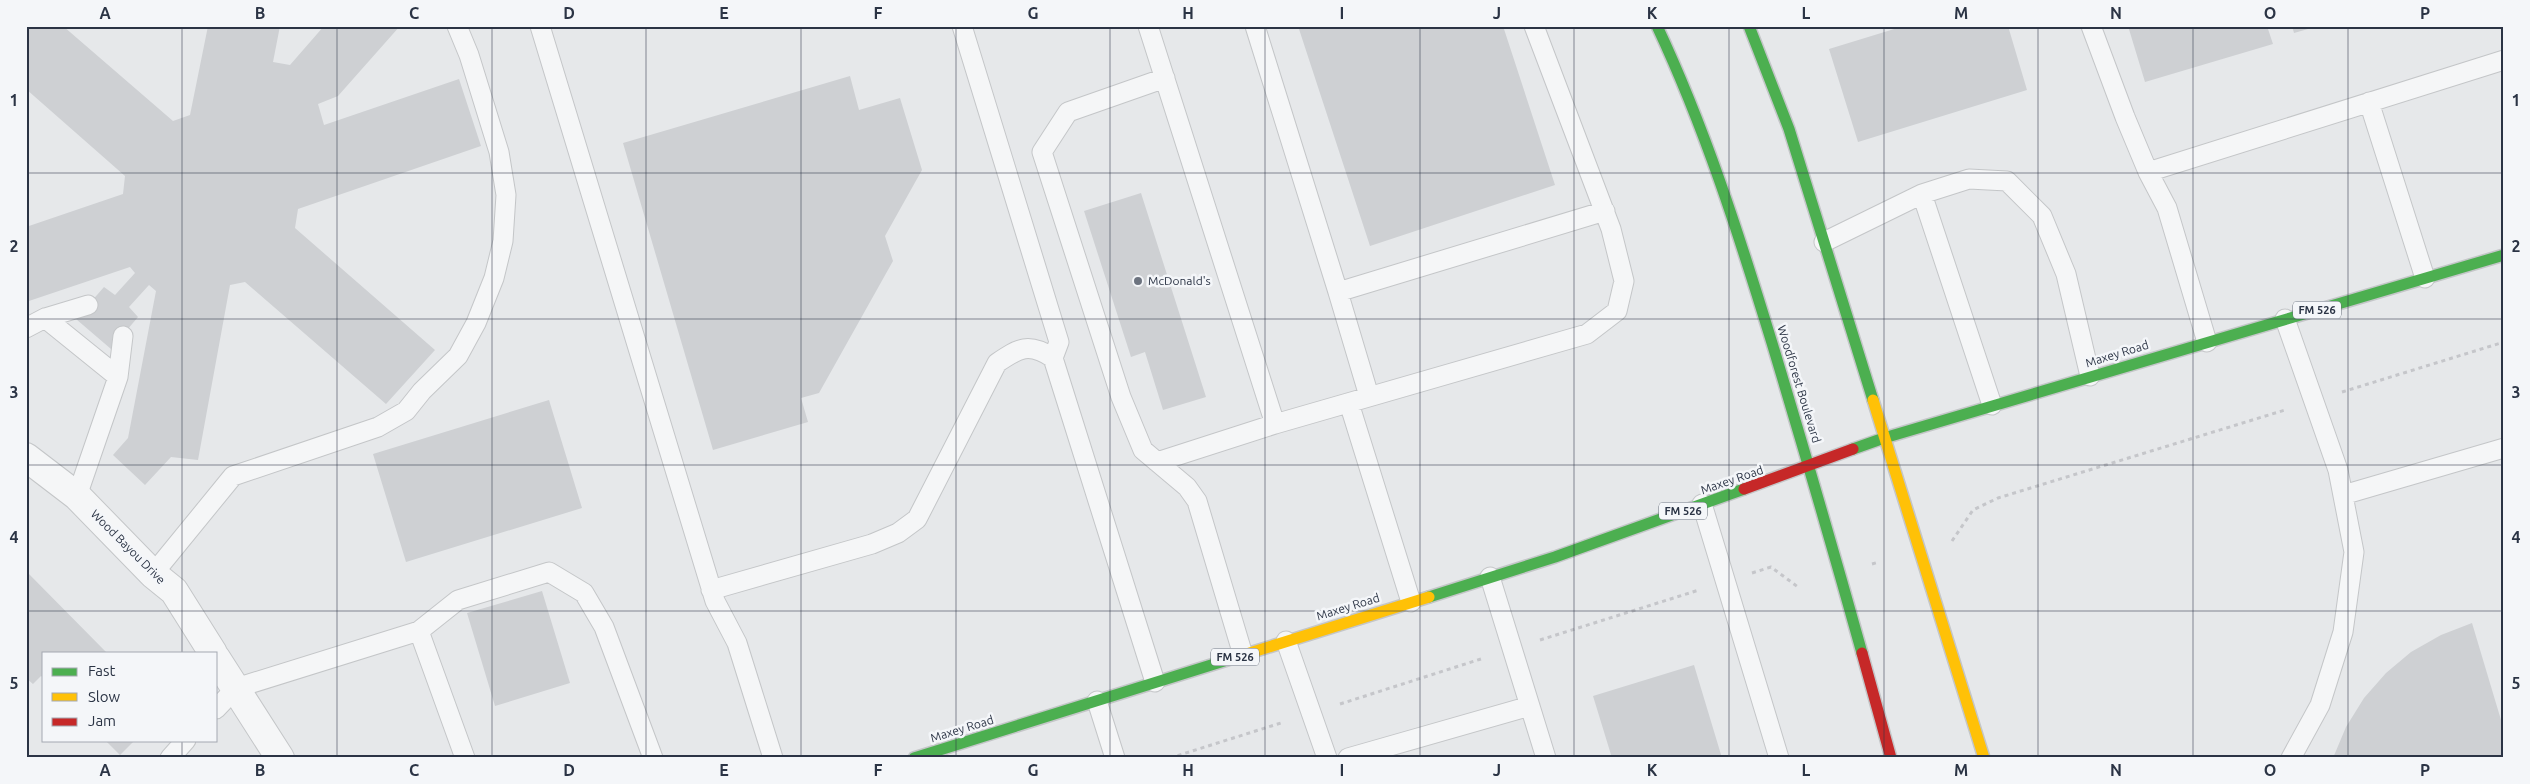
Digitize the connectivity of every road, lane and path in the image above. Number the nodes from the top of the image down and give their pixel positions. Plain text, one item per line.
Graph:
1 (457, 26) edge
2 (540, 26) edge
3 (962, 26) edge
4 (1148, 26) edge
5 (1255, 26) edge
6 (1534, 26) edge
7 (1657, 26) edge
8 (2091, 26) edge
9 (1755, 28) edge
10 (2504, 60) edge
11 (1165, 78) junction
12 (2369, 102) junction
13 (2148, 172) junction
14 (1922, 194) junction
15 (1605, 211) junction
16 (1824, 242) junction
17 (2504, 255) edge
18 (2425, 278) junction
19 (1338, 292) junction
20 (88, 305) dead end
21 (45, 318) junction
22 (2285, 319) junction
23 (26, 328) edge
24 (123, 336) dead end
25 (2207, 342) junction
26 (2504, 342) edge
27 (1054, 358) junction
28 (2090, 376) junction
29 (118, 377) junction
30 (1369, 396) junction
31 (2314, 401) junction
32 (1349, 403) junction
33 (1992, 406) junction
34 (1275, 424) junction
35 (1884, 438) junction
36 (2504, 448) edge
37 (26, 457) edge
38 (1157, 462) junction
39 (1810, 466) junction
40 (2343, 495) junction
41 (77, 496) junction
42 (1702, 504) junction
43 (1944, 543) dead end
44 (153, 574) junction
45 (1490, 577) junction
46 (711, 590) junction
47 (1411, 602) junction
48 (418, 631) junction
49 (1286, 641) junction
50 (212, 652) edge
51 (1243, 655) junction
52 (218, 661) edge
53 (1155, 682) junction
54 (236, 688) junction
55 (1096, 701) junction
56 (1530, 706) junction
57 (218, 707) edge
58 (184, 742) edge
59 (170, 758) edge
60 (280, 758) edge
61 (465, 758) edge
62 (653, 758) edge
63 (774, 758) edge
64 (914, 758) edge
65 (1115, 758) edge
66 (1327, 758) edge
67 (1348, 758) edge
68 (1546, 758) edge
69 (1779, 758) edge
70 (1891, 758) edge
71 (1984, 758) edge
72 (2291, 758) edge

1 - 44 lane
2 - 46 lane
3 - 27 lane
4 - 11 lane
5 - 19 lane
6 - 15 lane
7 - 39 main road, Woodforest Boulevard
8 - 13 lane
9 - 16 main road
10 - 12 lane
11 - 34 lane
11 - 38 lane
12 - 13 lane
12 - 18 lane
13 - 25 lane
14 - 16 lane
14 - 28 lane
14 - 33 lane
15 - 19 lane
15 - 30 lane
16 - 35 main road
17 - 18 main road, Maxey Road / FM 526
18 - 22 main road, Maxey Road / FM 526
19 - 30 lane
20 - 21 lane
21 - 23 lane
21 - 29 lane
22 - 25 main road, Maxey Road / FM 526
22 - 31 lane
24 - 29 lane
25 - 28 main road, Maxey Road / FM 526
26 - 31 path
27 - 46 lane
27 - 53 lane
28 - 33 main road, Maxey Road / FM 526
29 - 41 lane
30 - 32 lane
31 - 40 lane
31 - 43 path
32 - 34 lane
32 - 47 lane
33 - 35 main road, Maxey Road / FM 526
34 - 38 lane
35 - 39 main road, Maxey Road / FM 526
35 - 71 main road
36 - 40 lane
37 - 41 street, Wood Bayou Drive
38 - 51 lane
39 - 42 main road, Maxey Road / FM 526
39 - 70 main road, Woodforest Boulevard
40 - 72 lane
41 - 44 street, Wood Bayou Drive
42 - 45 main road, Maxey Road / FM 526
42 - 69 lane
44 - 50 street, Wood Bayou Drive
45 - 47 main road, Maxey Road / FM 526
45 - 56 lane
46 - 63 lane
47 - 49 main road, Maxey Road / FM 526
48 - 54 lane
48 - 61 lane
48 - 62 lane
49 - 51 main road, Maxey Road / FM 526
49 - 66 lane
51 - 53 main road, Maxey Road / FM 526
52 - 54 street
53 - 55 main road, Maxey Road / FM 526
54 - 57 lane
54 - 60 street
55 - 64 main road, Maxey Road / FM 526
55 - 65 lane
56 - 67 lane
56 - 68 lane
58 - 59 lane

